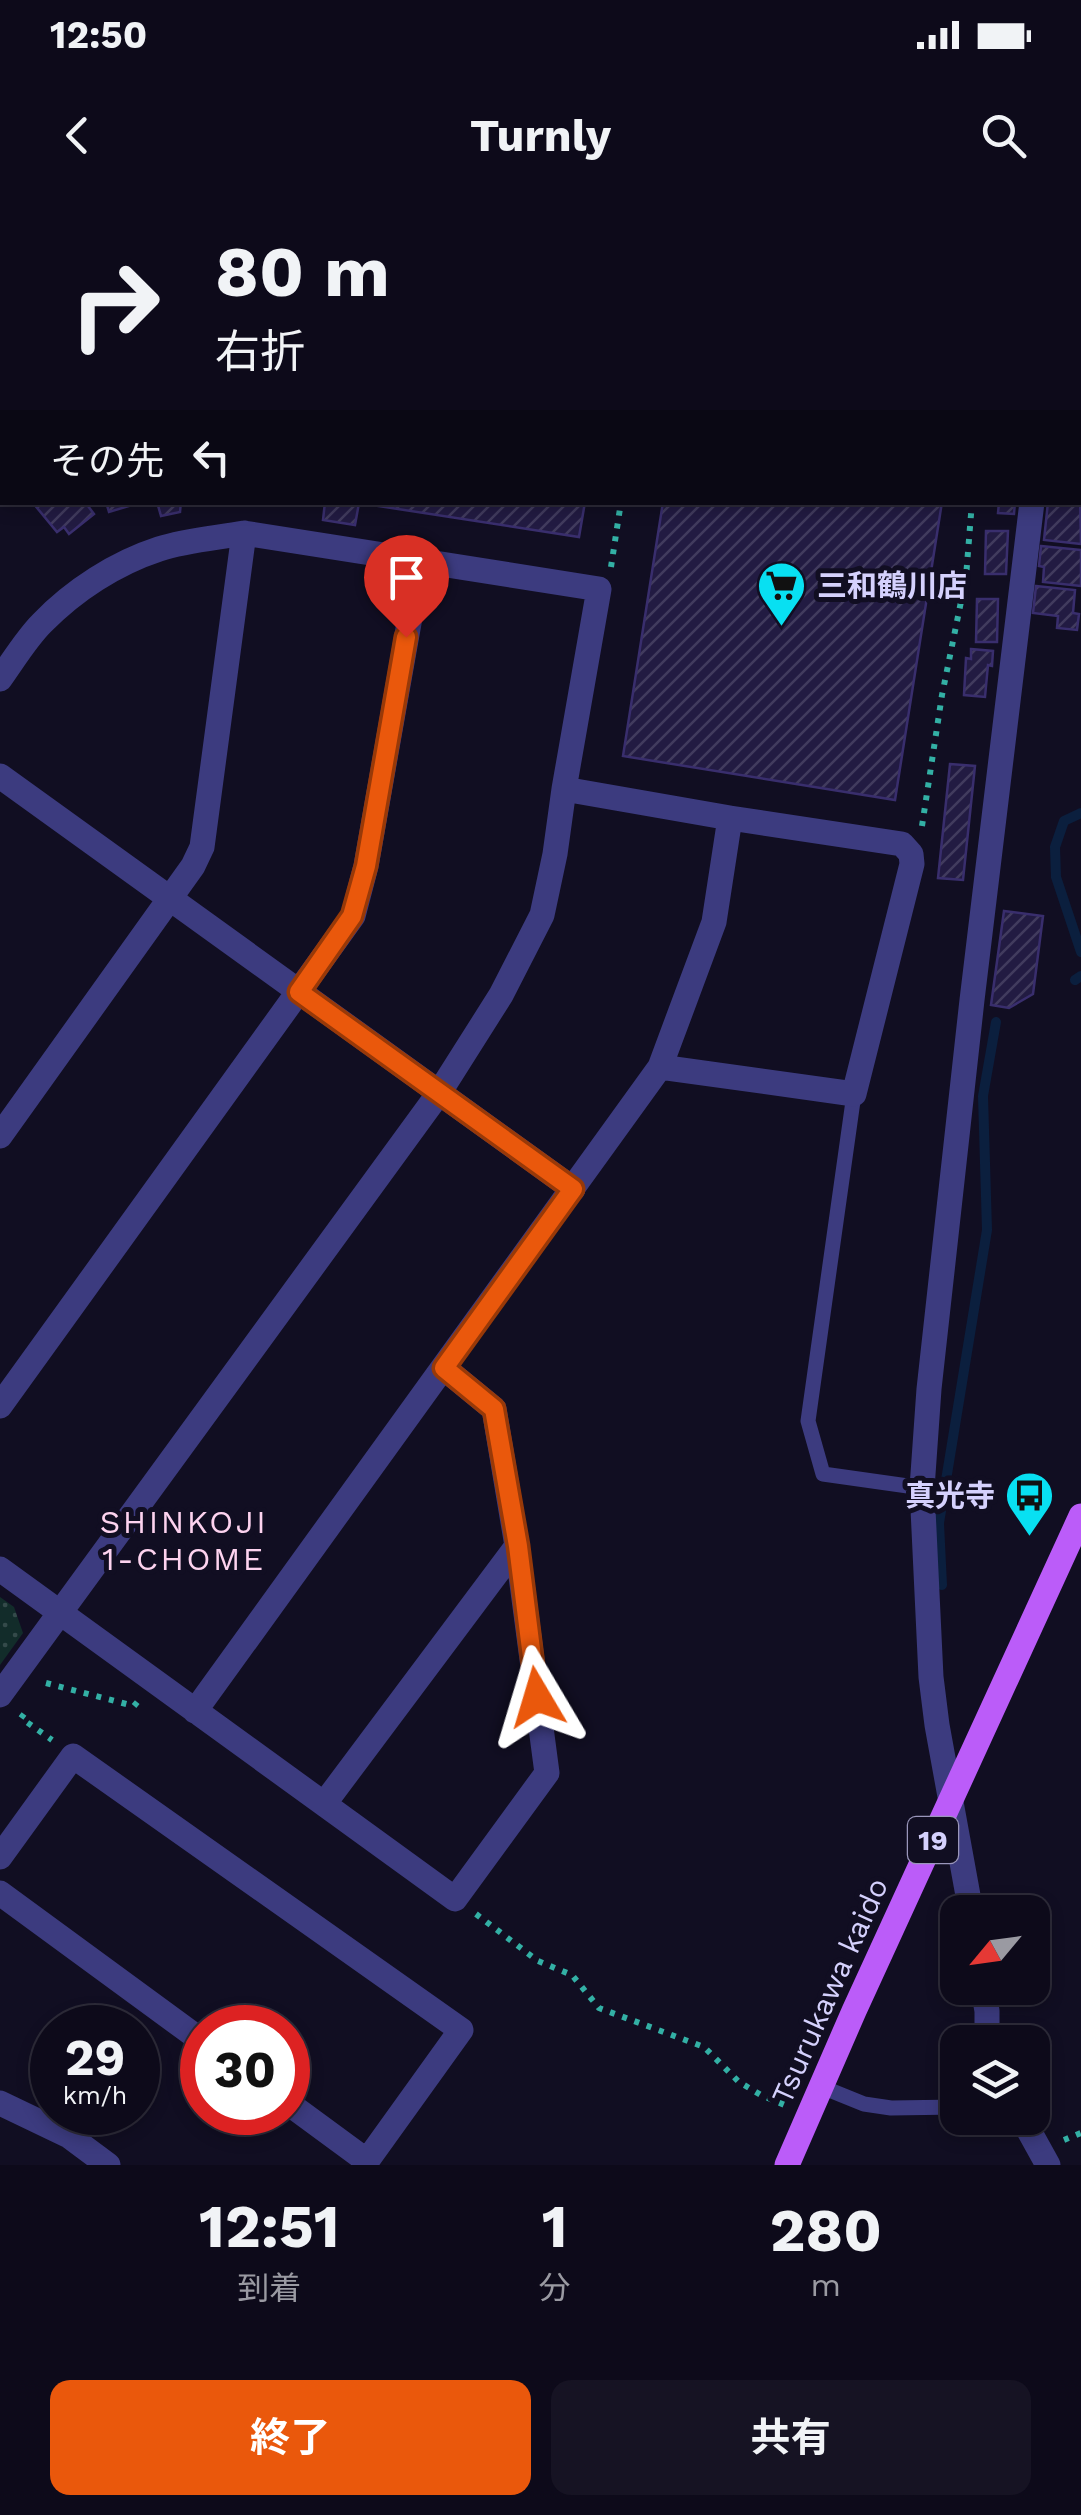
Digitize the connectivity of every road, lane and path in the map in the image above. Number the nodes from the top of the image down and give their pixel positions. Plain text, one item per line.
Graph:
1 (620, 505) edge
2 (972, 505) edge
3 (1032, 505) edge
4 (244, 534) junction
5 (420, 561) junction
6 (600, 589) junction
7 (0, 679) edge
8 (0, 776) edge
9 (564, 790) junction
10 (730, 818) junction
11 (912, 854) junction
12 (170, 898) junction
13 (299, 992) junction
14 (660, 1068) junction
15 (439, 1092) junction
16 (854, 1094) junction
17 (0, 1136) edge
18 (573, 1189) junction
19 (444, 1368) junction
20 (0, 1406) edge
21 (922, 1488) junction
22 (1081, 1516) edge
23 (518, 1546) junction
24 (0, 1569) edge
25 (60, 1613) junction
26 (55, 1670) dead end
27 (46, 1684) junction
28 (0, 1695) edge
29 (38, 1695) dead end
30 (112, 1701) dead end
31 (29, 1706) dead end
32 (195, 1711) junction
33 (73, 1756) junction
34 (951, 1802) junction
35 (324, 1804) junction
36 (0, 1857) edge
37 (0, 1894) edge
38 (968, 1895) edge
39 (455, 1898) junction
40 (180, 2025) edge
41 (822, 2087) junction
42 (0, 2103) edge
43 (940, 2107) edge
44 (809, 2116) junction
45 (310, 2120) edge
46 (1031, 2135) edge
47 (365, 2163) edge
48 (108, 2165) edge
49 (787, 2165) edge
50 (1048, 2165) edge

1 - 6 path
2 - 11 path
3 - 21 street
4 - 5 street
4 - 7 street
4 - 12 street
5 - 6 street
5 - 13 street
6 - 9 street
8 - 12 street
9 - 10 street
9 - 15 street
10 - 11 street
10 - 14 street
11 - 16 street
12 - 13 street
12 - 17 street
13 - 15 street
13 - 20 street
14 - 16 street
14 - 18 street
15 - 18 street
15 - 25 street
16 - 21 lane
18 - 19 street
19 - 23 street
19 - 32 street
21 - 34 street
22 - 34 main road, Tsurukawa kaido / 19
23 - 35 street
23 - 39 street
24 - 25 street
25 - 28 street
25 - 32 street
26 - 27 path
27 - 29 path
27 - 30 path
31 - 33 path
32 - 35 street
33 - 36 street
33 - 47 street
34 - 38 street
34 - 41 main road, Tsurukawa kaido / 19
35 - 39 street
37 - 40 street
39 - 44 path
41 - 43 lane
41 - 44 main road, Tsurukawa kaido / 19
42 - 48 street
44 - 49 main road, Tsurukawa kaido / 19
45 - 47 street
46 - 50 street

